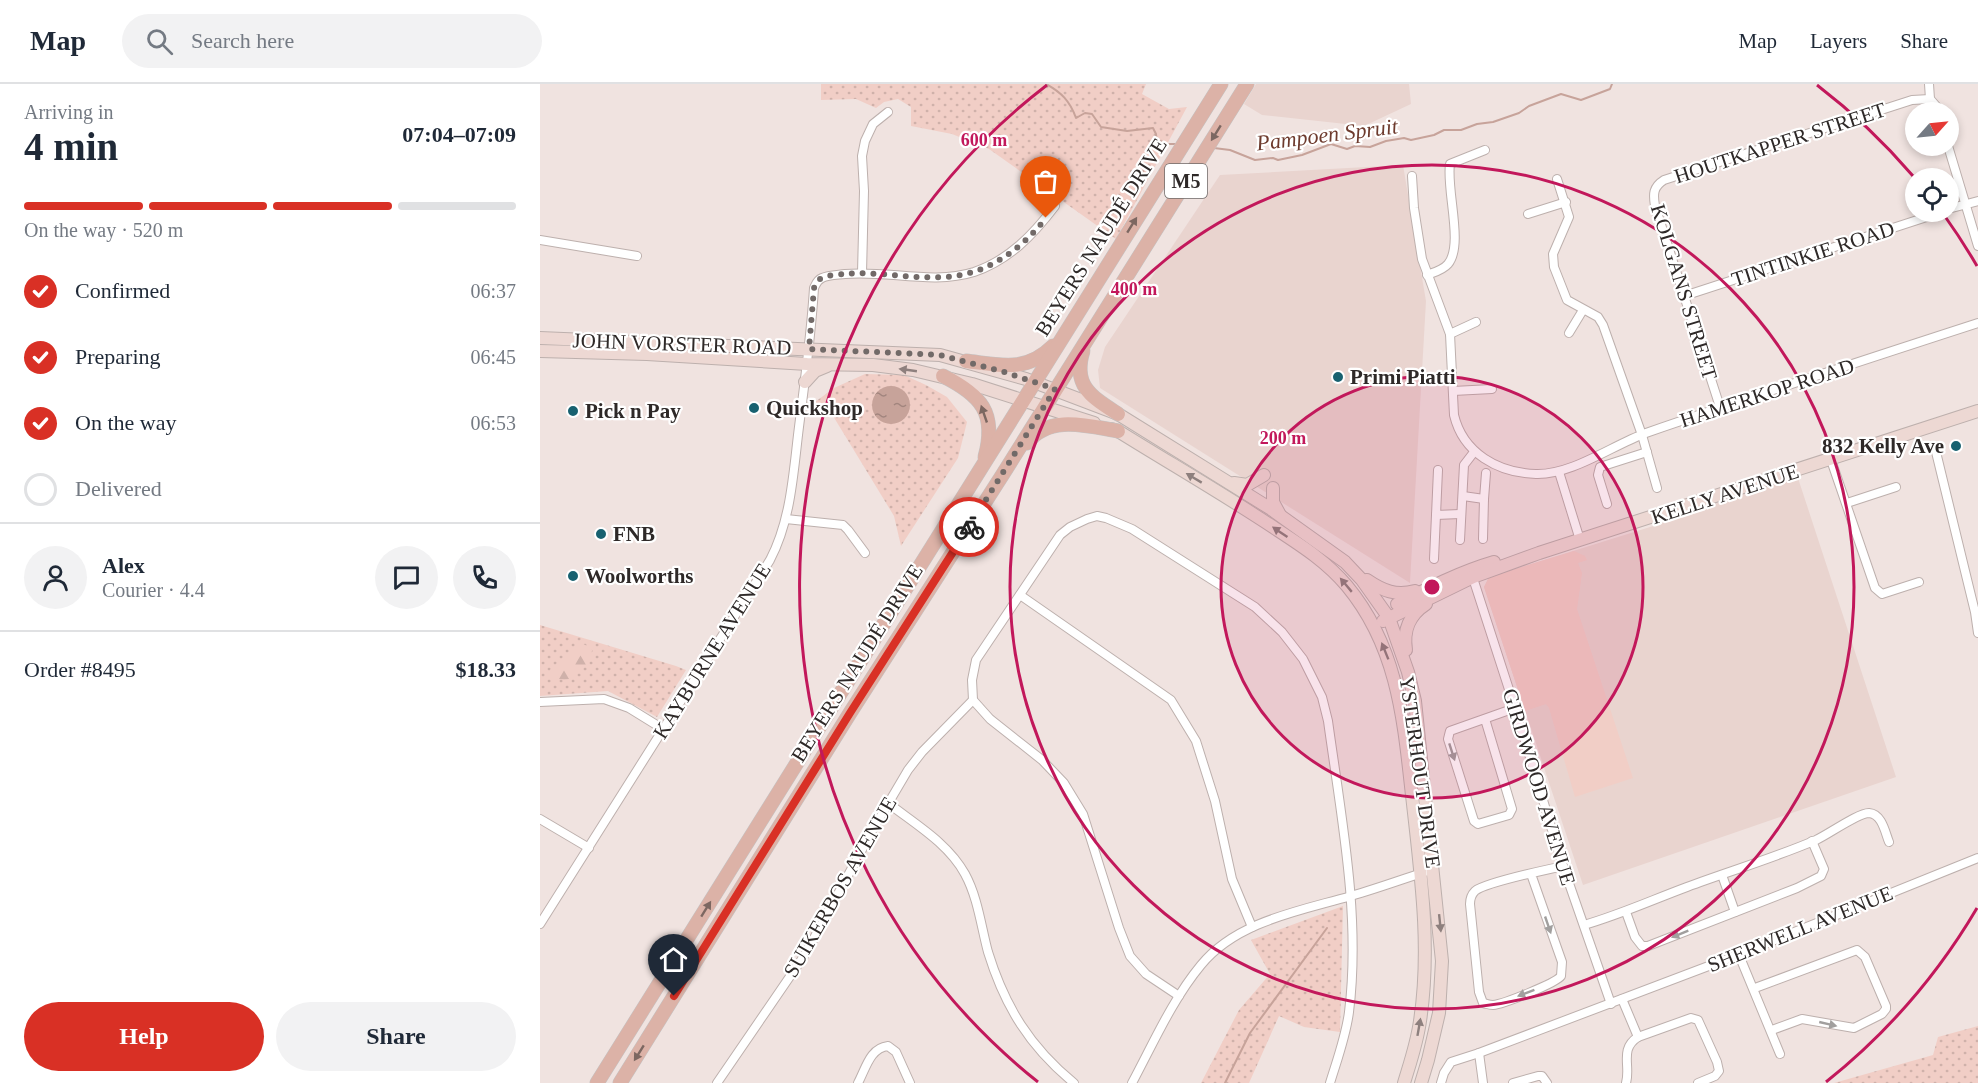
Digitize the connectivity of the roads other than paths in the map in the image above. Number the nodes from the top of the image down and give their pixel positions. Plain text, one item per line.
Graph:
1 (1221, 84) edge
2 (1247, 84) edge
3 (1929, 84) edge
4 (1930, 99) junction
5 (1933, 102) edge
6 (888, 112) dead end
7 (1485, 150) dead end
8 (1951, 156) edge
9 (1412, 176) dead end
10 (1557, 179) dead end
11 (1664, 180) joint
12 (1978, 201) edge
13 (1566, 202) junction
14 (1965, 204) junction
15 (1055, 206) dead end
16 (1959, 206) edge
17 (1528, 214) dead end
18 (1911, 222) edge
19 (540, 240) edge
20 (1978, 246) edge
21 (637, 256) dead end
22 (862, 273) junction
23 (1427, 275) junction
24 (1684, 296) junction
25 (1583, 310) junction
26 (1476, 322) dead end
27 (1978, 323) edge
28 (1069, 328) junction
29 (1569, 333) dead end
30 (1450, 334) junction
31 (1087, 337) junction
32 (540, 338) edge
33 (809, 349) junction
34 (540, 351) edge
35 (966, 361) junction
36 (807, 364) junction
37 (834, 364) junction
38 (944, 376) junction
39 (805, 382) junction
40 (1035, 382) junction
41 (1055, 389) junction
42 (1492, 389) dead end
43 (1453, 391) junction
44 (1024, 400) junction
45 (1045, 406) junction
46 (1720, 407) junction
47 (1978, 411) edge
48 (1118, 414) junction
49 (1118, 432) junction
50 (1642, 435) junction
51 (1474, 452) junction
52 (1647, 452) junction
53 (1936, 452) dead end
54 (1831, 460) junction
55 (1438, 470) dead end
56 (981, 471) junction
57 (1559, 472) junction
58 (1486, 473) dead end
59 (1003, 474) junction
60 (1264, 475) dead end
61 (1225, 480) junction
62 (1896, 487) dead end
63 (1273, 488) dead end
64 (1657, 488) dead end
65 (1463, 496) junction
66 (1484, 499) junction
67 (1847, 503) junction
68 (1607, 504) dead end
69 (1460, 514) junction
70 (1280, 515) junction
71 (1436, 515) junction
72 (786, 519) junction
73 (1484, 539) dead end
74 (1460, 540) dead end
75 (1580, 540) junction
76 (865, 553) dead end
77 (1434, 559) dead end
78 (1345, 562) junction
79 (1471, 573) junction
80 (1919, 582) dead end
81 (1447, 584) junction
82 (1020, 595) junction
83 (1976, 611) edge
84 (1387, 614) junction
85 (1372, 623) junction
86 (1978, 633) edge
87 (1408, 672) junction
88 (973, 700) junction
89 (540, 702) edge
90 (1515, 708) junction
91 (1485, 719) junction
92 (663, 729) junction
93 (888, 803) junction
94 (540, 819) edge
95 (1812, 841) junction
96 (1889, 842) dead end
97 (589, 848) junction
98 (1978, 858) edge
99 (1563, 866) junction
100 (1434, 869) junction
101 (1420, 873) junction
102 (1531, 874) junction
103 (1722, 875) junction
104 (1351, 896) junction
105 (1626, 912) junction
106 (1735, 912) junction
107 (540, 924) edge
108 (1584, 925) junction
109 (1252, 927) junction
110 (1740, 955) junction
111 (1755, 988) junction
112 (1179, 996) junction
113 (1622, 999) junction
114 (1611, 1004) junction
115 (1772, 1030) junction
116 (1638, 1037) junction
117 (1479, 1053) junction
118 (1780, 1054) dead end
119 (597, 1083) edge
120 (620, 1083) edge
121 (717, 1083) edge
122 (858, 1083) edge
123 (910, 1083) edge
124 (1074, 1083) edge
125 (1132, 1083) edge
126 (1330, 1083) edge
127 (1404, 1083) edge
128 (1421, 1083) edge
129 (1441, 1083) edge
130 (1483, 1083) edge
131 (1514, 1083) edge
132 (1547, 1083) edge
133 (1626, 1083) edge
134 (1698, 1083) edge

28 -> 1 main road, BEYERS NAUDÉ DRIVE / M5
2 -> 31 main road, BEYERS NAUDÉ DRIVE / M5
3 - 4 street
4 - 5 street
4 - 11 street, HOUTKAPPER STREET
6 - 22 street
7 - 23 street
8 - 14 street
9 - 23 street
10 - 13 street
11 - 24 street, KOLGANS STREET
12 - 14 street
13 - 17 street
13 - 25 street
14 - 16 street
14 - 20 street
15 - 22 street
18 - 24 street, TINTINKIE ROAD
19 - 21 street
22 - 33 street, KAYBURNE AVENUE
23 - 30 street
24 - 46 street, KOLGANS STREET
25 - 29 street
25 - 50 street
26 - 30 street
27 - 46 street, HAMERKOP ROAD
28 - 35 main road
28 - 40 main road, BEYERS NAUDÉ DRIVE / M5
30 - 43 street
31 - 41 main road, BEYERS NAUDÉ DRIVE / M5
31 - 48 main road
32 - 33 main road, JOHN VORSTER ROAD
33 - 35 main road, JOHN VORSTER ROAD
33 - 36 street, KAYBURNE AVENUE
34 - 36 main road, JOHN VORSTER ROAD
35 - 40 main road, JOHN VORSTER ROAD
36 - 37 main road, JOHN VORSTER ROAD
36 - 39 street, KAYBURNE AVENUE
38 -> 37 main road, JOHN VORSTER ROAD
37 - 39 main road
38 - 44 main road, JOHN VORSTER ROAD
56 -> 38 main road
39 - 72 street, KAYBURNE AVENUE
40 - 41 main road, JOHN VORSTER ROAD
40 - 44 main road, BEYERS NAUDÉ DRIVE / M5
41 - 45 main road, BEYERS NAUDÉ DRIVE / M5
41 - 48 main road, YSTERHOUT DRIVE
42 - 43 street
43 - 51 street
44 - 45 main road, JOHN VORSTER ROAD
44 - 56 main road, BEYERS NAUDÉ DRIVE / M5
45 - 49 main road, YSTERHOUT DRIVE
45 - 59 main road, BEYERS NAUDÉ DRIVE / M5
46 - 50 street, HAMERKOP ROAD
47 - 54 main road, KELLY AVENUE
48 - 61 main road, YSTERHOUT DRIVE
49 - 59 main road
85 -> 49 main road, YSTERHOUT DRIVE
50 - 52 street
50 - 57 street, HAMERKOP ROAD
51 - 57 street
51 - 65 street
52 - 64 street
52 - 68 street
53 - 83 street
54 - 67 street
54 - 75 main road, KELLY AVENUE
55 - 71 street
119 -> 56 main road, BEYERS NAUDÉ DRIVE / M5
57 - 75 street
58 - 66 street
59 -> 120 main road, BEYERS NAUDÉ DRIVE / M5
60 - 61 main road
61 - 70 main road, YSTERHOUT DRIVE
62 - 67 street
63 - 70 main road
65 - 66 street
65 - 69 street
66 - 73 street
67 - 80 street
69 - 71 street
69 - 74 street
70 - 78 main road, YSTERHOUT DRIVE
71 - 77 street
72 - 76 street
72 - 92 street, KAYBURNE AVENUE
75 - 79 main road, KELLY AVENUE
78 - 81 main road
78 - 84 main road, YSTERHOUT DRIVE
79 - 81 main road, KELLY AVENUE
79 - 90 street, GIRDWOOD AVENUE
81 - 84 main road, KELLY AVENUE
81 - 87 main road
82 - 88 street
82 - 104 street
82 - 109 street
83 - 86 street
84 - 85 main road, KELLY AVENUE
84 - 87 main road, YSTERHOUT DRIVE
101 -> 85 main road, YSTERHOUT DRIVE
87 - 100 main road, YSTERHOUT DRIVE
88 - 93 street, SUIKERBOS AVENUE
88 - 112 street
89 - 92 street
90 - 91 street
90 - 99 street, GIRDWOOD AVENUE
91 -> 91 street
92 - 97 street, KAYBURNE AVENUE
93 - 121 street, SUIKERBOS AVENUE
93 - 124 street
94 - 97 street
95 - 96 street
95 - 103 street
95 - 106 street
97 - 107 street, KAYBURNE AVENUE
98 - 110 street, SHERWELL AVENUE
99 - 102 street
99 - 108 street, GIRDWOOD AVENUE
100 - 101 street
100 -> 128 main road, YSTERHOUT DRIVE
101 - 104 street
127 -> 101 main road, YSTERHOUT DRIVE
102 -> 102 street
103 - 105 street
103 - 106 street
104 - 109 street
104 - 126 street
106 -> 105 street
105 - 108 street
108 - 114 street, GIRDWOOD AVENUE
109 - 112 street
110 - 111 street
110 - 113 street, SHERWELL AVENUE
111 - 115 street
115 -> 111 street
112 - 125 street
113 - 114 street, SHERWELL AVENUE
113 - 116 street
114 - 117 street, SHERWELL AVENUE
115 - 118 street
116 - 133 street
116 - 134 street
117 - 129 street, SHERWELL AVENUE
117 - 130 street
122 - 123 street
131 - 132 street

